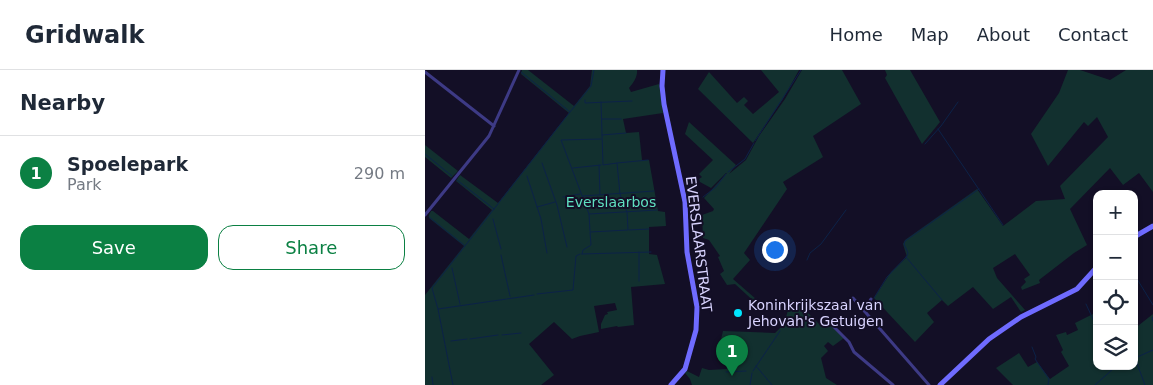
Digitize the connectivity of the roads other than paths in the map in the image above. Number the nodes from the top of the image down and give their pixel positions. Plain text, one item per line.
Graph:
1 (519, 70) edge
2 (663, 70) edge
3 (425, 72) edge
4 (494, 126) junction
5 (425, 215) edge
6 (1153, 226) edge
7 (1136, 235) edge
8 (1093, 271) edge
9 (853, 298) dead end
10 (871, 299) dead end
11 (864, 311) junction
12 (833, 326) dead end
13 (671, 385) edge
14 (893, 385) edge
15 (929, 385) edge
16 (940, 385) edge

1 - 4 street
2 - 13 street, EVERSLAARSTRAAT
3 - 4 street
4 - 5 street
6 - 7 street
8 - 16 street
9 - 11 street
10 - 11 street
11 - 15 street
12 - 14 street

